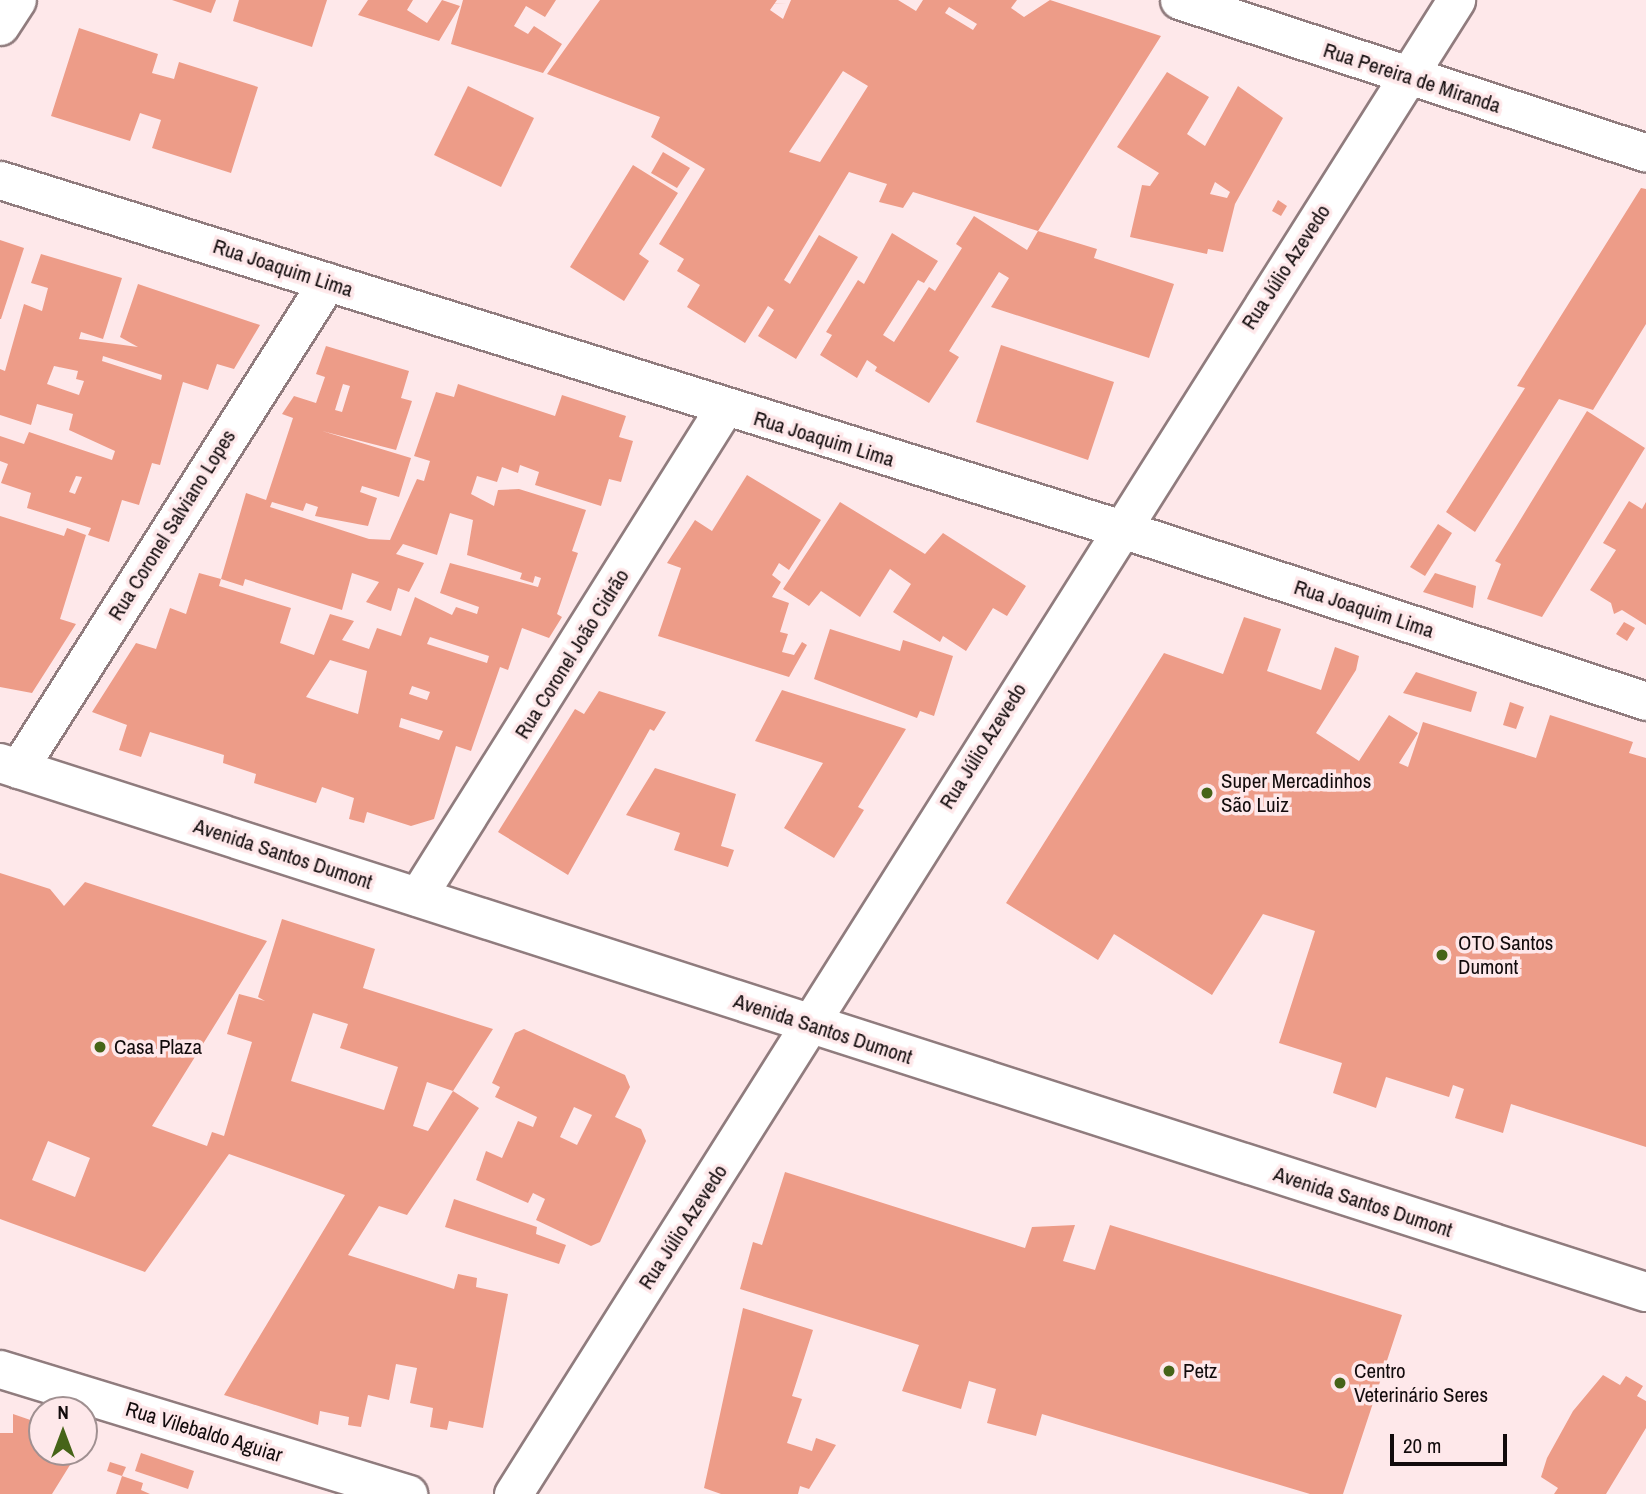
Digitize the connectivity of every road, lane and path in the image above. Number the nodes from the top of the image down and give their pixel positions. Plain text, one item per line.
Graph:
1 (17, 0) edge
2 (1179, 0) edge
3 (1457, 0) edge
4 (0, 26) edge
5 (1408, 78) junction
6 (1646, 153) edge
7 (0, 180) edge
8 (327, 282) junction
9 (724, 408) junction
10 (1119, 528) junction
11 (1646, 701) edge
12 (9, 766) edge
13 (417, 897) junction
14 (811, 1026) junction
15 (1646, 1292) edge
16 (0, 1369) edge
17 (408, 1494) edge
18 (513, 1494) edge

1 - 4 street
2 - 5 street, Rua Pereira de Miranda
3 - 5 street, Rua Júlio Azevedo
5 - 6 street, Rua Pereira de Miranda
5 - 10 street, Rua Júlio Azevedo
7 - 8 street, Rua Joaquim Lima
8 - 9 street, Rua Joaquim Lima
8 - 12 street, Rua Coronel Salviano Lopes
9 - 10 street, Rua Joaquim Lima
9 - 13 street, Rua Coronel João Cidrão
10 - 11 street, Rua Joaquim Lima
10 - 14 street, Rua Júlio Azevedo
12 - 13 main road, Avenida Santos Dumont
13 - 14 main road, Avenida Santos Dumont
14 - 15 main road, Avenida Santos Dumont
14 - 18 street, Rua Júlio Azevedo
16 - 17 street, Rua Vilebaldo Aguiar

